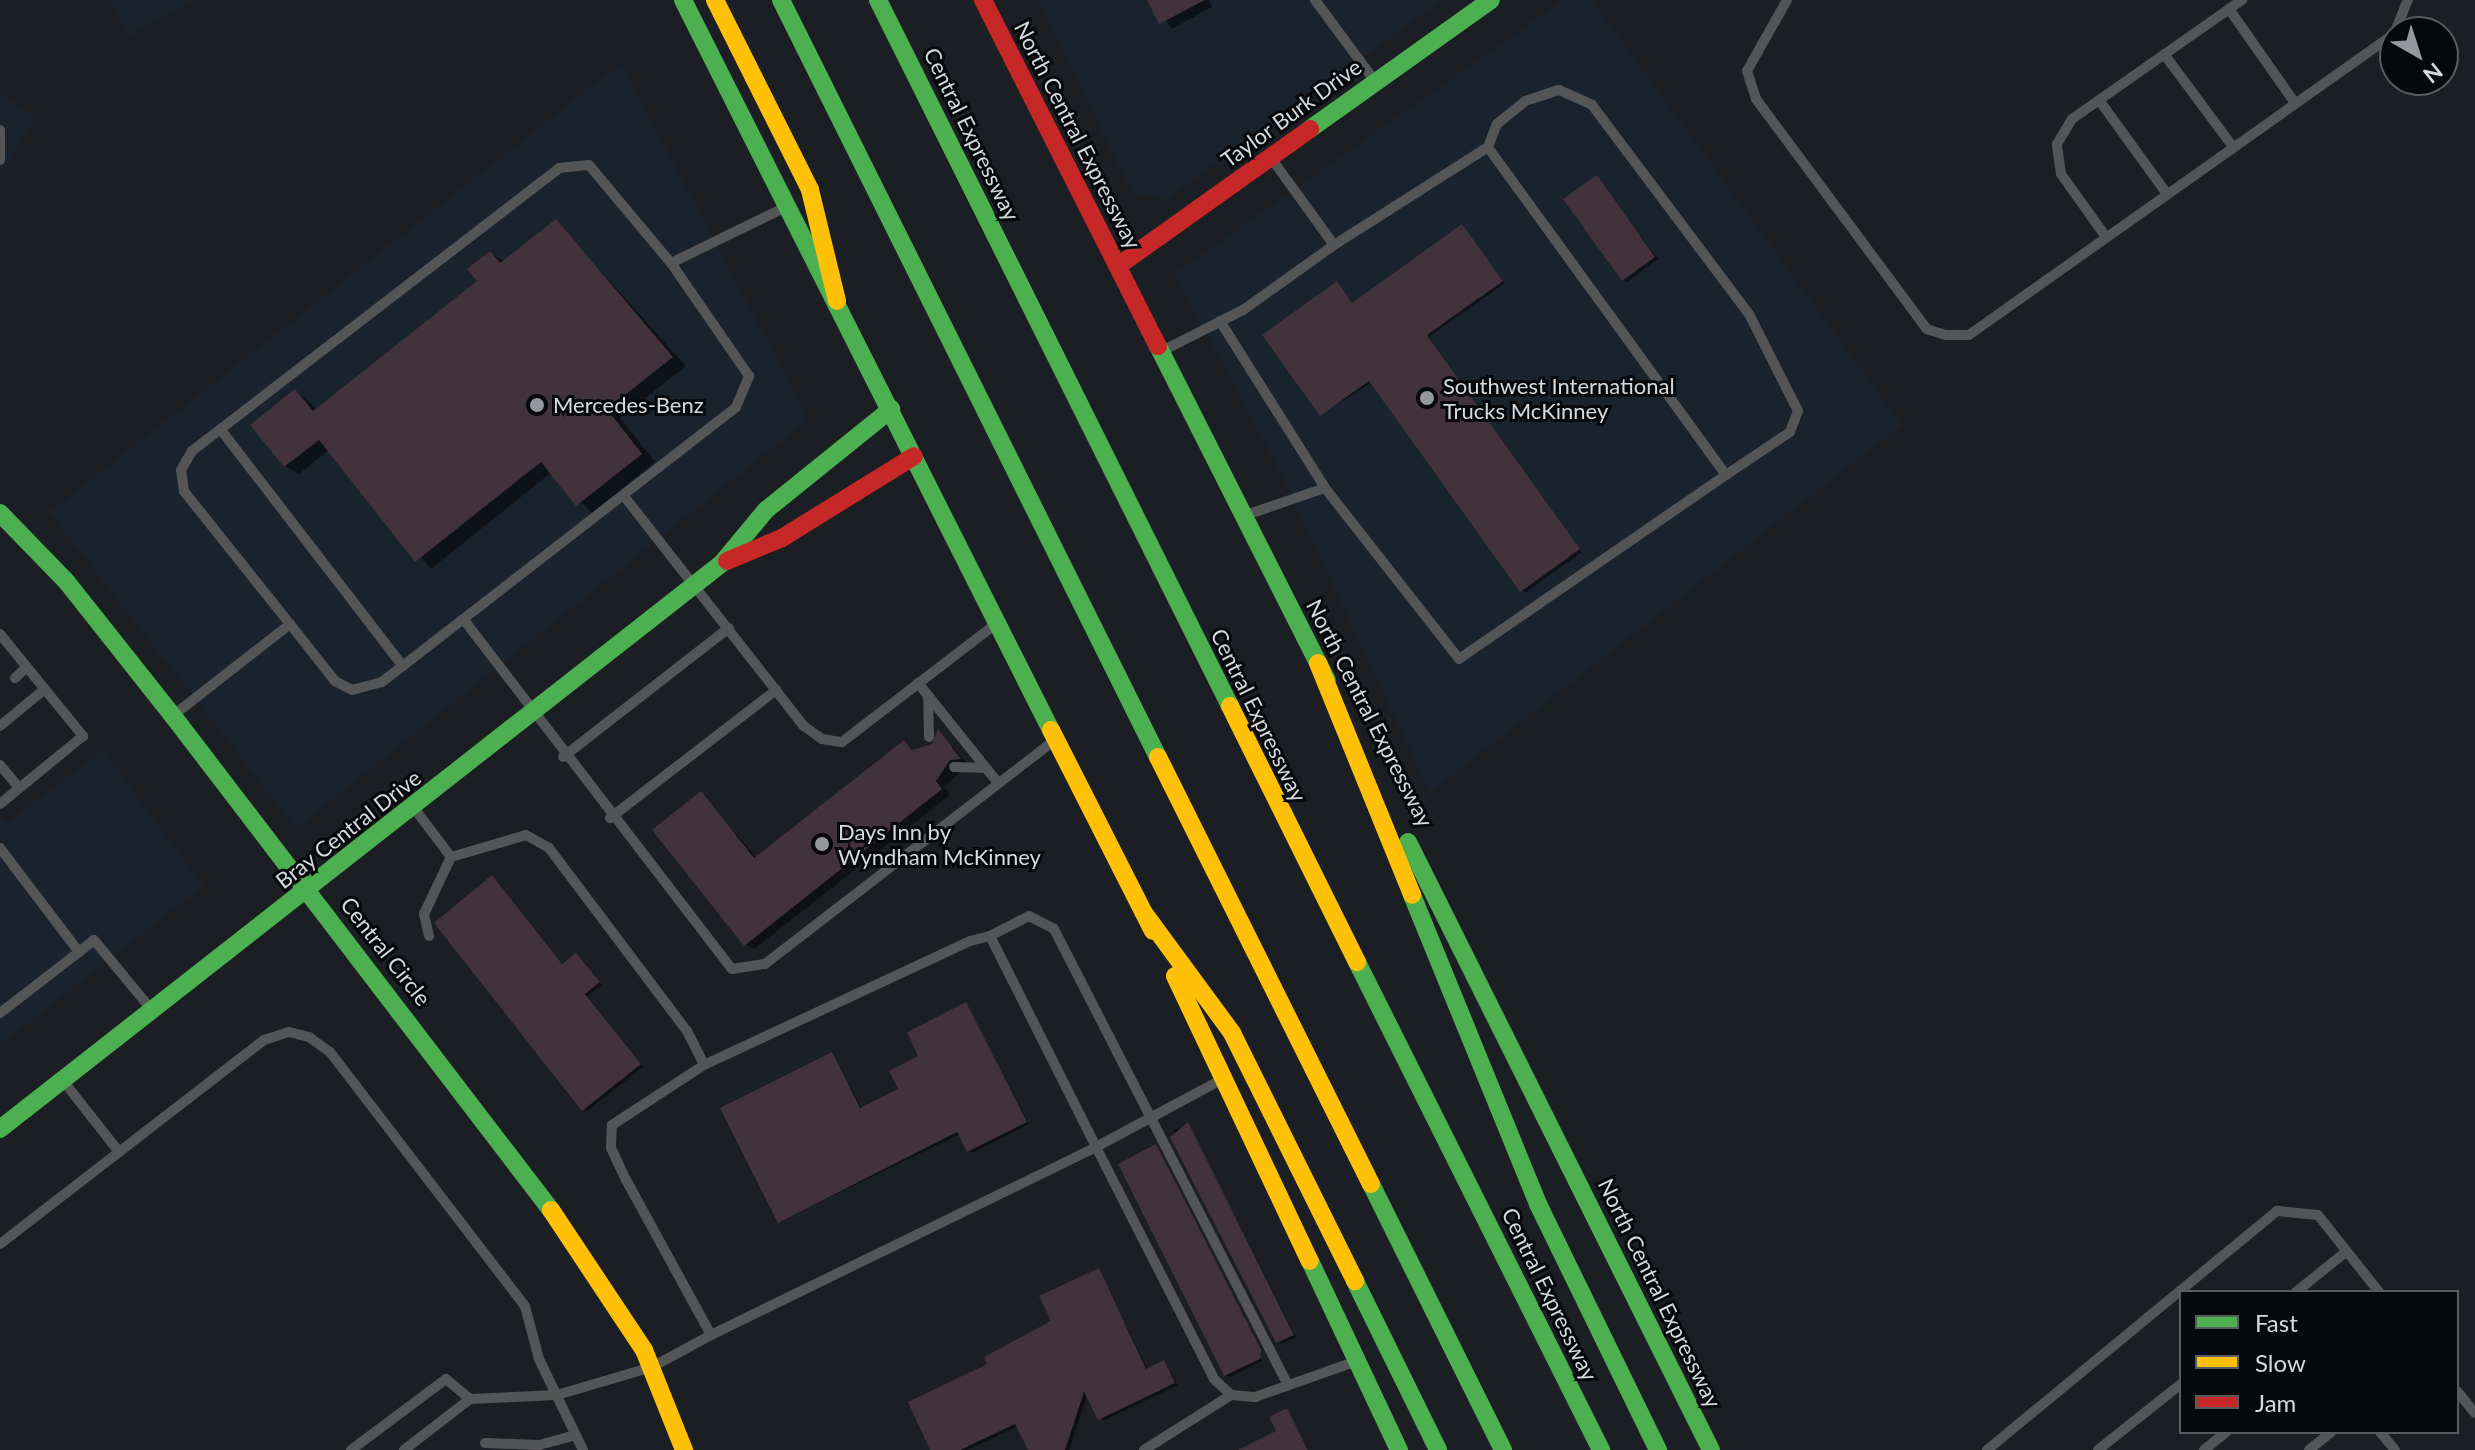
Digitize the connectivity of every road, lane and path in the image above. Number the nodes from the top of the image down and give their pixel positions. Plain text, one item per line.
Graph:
1 (683, 0) edge
2 (715, 0) edge
3 (781, 0) edge
4 (878, 0) edge
5 (983, 0) edge
6 (1315, 0) edge
7 (1491, 0) edge
8 (1787, 0) edge
9 (2242, 0) edge
10 (2408, 0) edge
11 (2229, 9) junction
12 (2164, 54) junction
13 (1376, 82) junction
14 (2099, 100) junction
15 (2295, 103) junction
16 (0, 130) edge
17 (1488, 147) junction
18 (2233, 147) junction
19 (1271, 157) junction
20 (0, 160) edge
21 (2167, 194) junction
22 (789, 205) junction
23 (2106, 237) junction
24 (1334, 245) junction
25 (671, 263) junction
26 (1118, 266) junction
27 (837, 301) junction
28 (1220, 321) junction
29 (1164, 350) junction
30 (891, 409) junction
31 (221, 430) junction
32 (914, 456) junction
33 (1726, 475) junction
34 (1325, 488) junction
35 (624, 496) junction
36 (0, 513) edge
37 (1244, 515) junction
38 (722, 563) junction
39 (695, 584) junction
40 (464, 620) junction
41 (997, 622) junction
42 (290, 624) junction
43 (729, 628) junction
44 (0, 634) edge
45 (4, 648) edge
46 (1318, 663) junction
47 (403, 666) junction
48 (27, 667) junction
49 (15, 678) dead end
50 (918, 683) junction
51 (45, 689) junction
52 (776, 690) junction
53 (928, 695) junction
54 (530, 715) junction
55 (173, 716) junction
56 (0, 726) edge
57 (929, 737) dead end
58 (1055, 740) junction
59 (563, 757) junction
60 (0, 765) edge
61 (954, 767) dead end
62 (986, 768) junction
63 (998, 783) junction
64 (19, 788) junction
65 (0, 804) edge
66 (414, 807) junction
67 (610, 818) junction
68 (0, 848) edge
69 (451, 857) junction
70 (309, 891) junction
71 (1144, 913) junction
72 (429, 936) dead end
73 (990, 936) junction
74 (79, 952) junction
75 (153, 1011) junction
76 (0, 1013) edge
77 (704, 1065) junction
78 (1225, 1078) junction
79 (62, 1081) junction
80 (1147, 1119) junction
81 (0, 1129) edge
82 (1096, 1147) junction
83 (119, 1152) junction
84 (0, 1244) edge
85 (2347, 1251) junction
86 (2181, 1290) edge
87 (2298, 1290) edge
88 (2377, 1290) edge
89 (2179, 1292) edge
90 (711, 1335) junction
91 (1361, 1360) junction
92 (652, 1367) junction
93 (1288, 1385) junction
94 (2179, 1386) edge
95 (2459, 1393) edge
96 (557, 1395) junction
97 (1231, 1395) junction
98 (470, 1399) junction
99 (2475, 1413) edge
100 (2224, 1434) edge
101 (2329, 1434) edge
102 (2382, 1434) edge
103 (576, 1435) junction
104 (485, 1443) dead end
105 (351, 1450) edge
106 (404, 1450) edge
107 (583, 1450) edge
108 (684, 1450) edge
109 (1144, 1450) edge
110 (1399, 1450) edge
111 (1438, 1450) edge
112 (1503, 1450) edge
113 (1601, 1450) edge
114 (1658, 1450) edge
115 (1711, 1450) edge
116 (1987, 1450) edge
117 (2098, 1450) edge
118 (2204, 1450) edge
119 (2309, 1450) edge
120 (2395, 1450) edge

1 - 22 main road
2 - 27 main road
3 - 112 main road
4 - 113 main road, Central Expressway
5 - 26 main road, North Central Expressway
6 - 13 lane
7 - 13 main road, Taylor Burk Drive
8 - 23 lane
9 - 11 lane
10 - 15 lane
11 - 12 lane
11 - 15 lane
12 - 14 lane
12 - 18 lane
13 - 19 main road, Taylor Burk Drive
14 - 21 lane
14 - 23 lane
15 - 18 lane
16 - 20 lane
17 - 24 lane
17 - 33 lane
17 - 33 lane
18 - 21 lane
19 - 24 lane
19 - 26 main road, Taylor Burk Drive
21 - 23 lane
22 - 25 lane
22 - 27 main road
24 - 28 lane
25 - 31 lane
25 - 35 lane
26 - 29 main road, North Central Expressway
27 - 30 main road
28 - 29 lane
28 - 34 lane
29 - 37 main road, North Central Expressway
30 - 32 main road
30 - 38 main road, Bray Central Drive
31 - 42 lane
31 - 47 lane
32 - 38 main road, Bray Central Drive
32 - 41 main road
33 - 34 lane
34 - 37 lane
35 - 39 lane
35 - 40 lane
36 - 55 main road, Central Circle
37 - 46 main road, North Central Expressway
38 - 39 main road, Bray Central Drive
39 - 43 lane
39 - 54 main road, Bray Central Drive
40 - 47 lane
40 - 54 lane
41 - 50 lane
41 - 58 main road
42 - 47 lane
42 - 55 lane
43 - 52 lane
43 - 59 lane
44 - 45 lane
45 - 48 lane
46 - 114 main road
46 - 115 main road, North Central Expressway
48 - 49 lane
48 - 51 lane
50 - 52 lane
50 - 53 lane
51 - 56 lane
51 - 64 lane
52 - 67 lane
53 - 57 lane
53 - 62 lane
54 - 59 lane
54 - 66 main road, Bray Central Drive
55 - 70 main road, Central Circle
58 - 63 lane
58 - 71 main road
59 - 67 lane
60 - 64 lane
61 - 62 lane
62 - 63 lane
63 - 67 lane
64 - 65 lane
66 - 69 lane
66 - 70 main road, Bray Central Drive
68 - 74 lane
69 - 72 lane
69 - 77 lane
70 - 75 main road, Bray Central Drive
70 - 92 main road, Central Circle
71 - 78 main road
71 - 111 main road
73 - 77 lane
73 - 80 lane
73 - 82 lane
74 - 75 lane
74 - 76 lane
75 - 79 main road, Bray Central Drive
77 - 90 lane
78 - 80 lane
78 - 91 main road
79 - 81 main road, Bray Central Drive
79 - 83 lane
80 - 82 lane
80 - 93 lane
82 - 90 lane
82 - 97 lane
83 - 84 lane
83 - 96 lane
85 - 86 lane
85 - 87 lane
85 - 88 lane
89 - 116 lane
90 - 92 lane
91 - 93 lane
91 - 110 main road
92 - 96 lane
92 - 108 main road, Central Circle
93 - 97 lane
94 - 117 lane
95 - 99 lane
96 - 98 lane
96 - 103 lane
97 - 109 lane
98 - 105 lane
98 - 106 lane
100 - 118 lane
101 - 119 lane
102 - 120 lane
103 - 104 lane
103 - 107 lane

